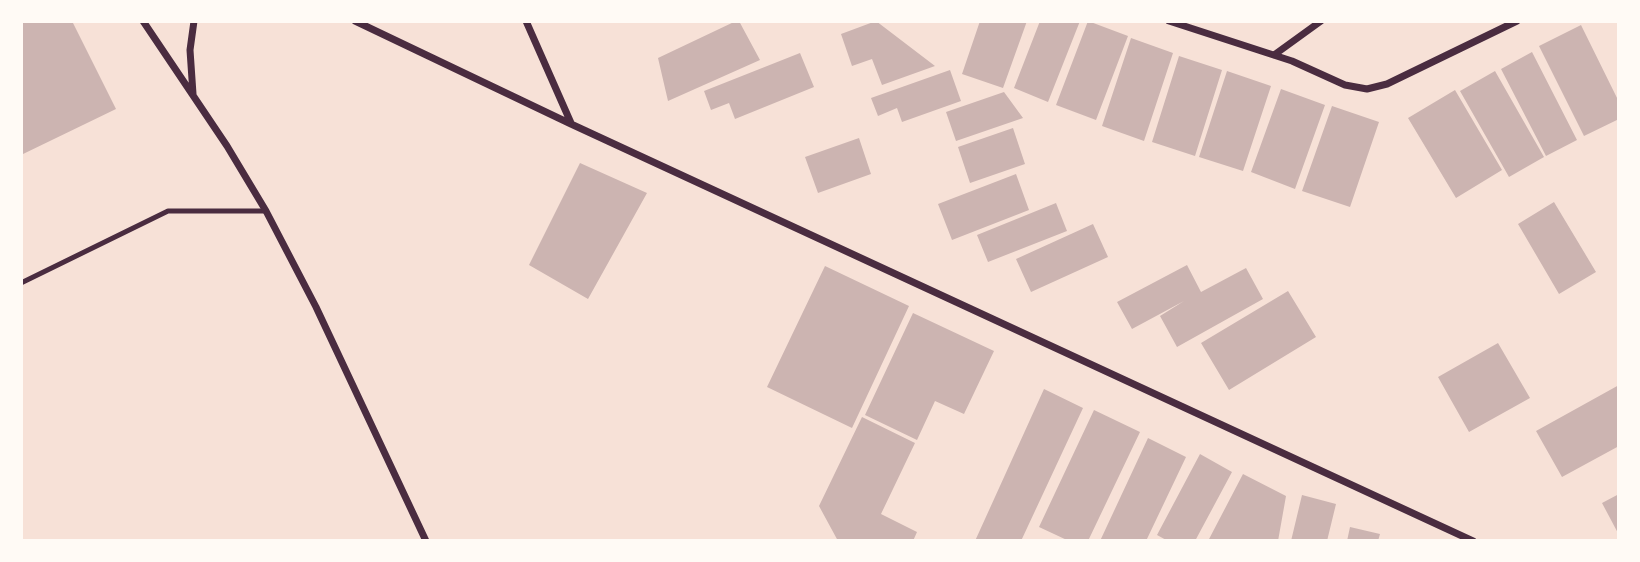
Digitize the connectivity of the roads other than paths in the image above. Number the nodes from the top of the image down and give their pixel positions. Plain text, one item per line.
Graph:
1 (143, 21) edge
2 (194, 21) edge
3 (355, 21) edge
4 (526, 21) edge
5 (1169, 21) edge
6 (1321, 21) edge
7 (1517, 21) edge
8 (1274, 55) junction
9 (193, 94) junction
10 (571, 124) junction
11 (266, 211) junction
12 (21, 283) edge
13 (426, 541) edge
14 (1473, 541) edge

1 - 9 street
2 - 9 street
3 - 10 street
4 - 10 street
5 - 8 street
6 - 8 street
7 - 8 street
9 - 11 street
10 - 14 street
11 - 12 lane
11 - 13 street

